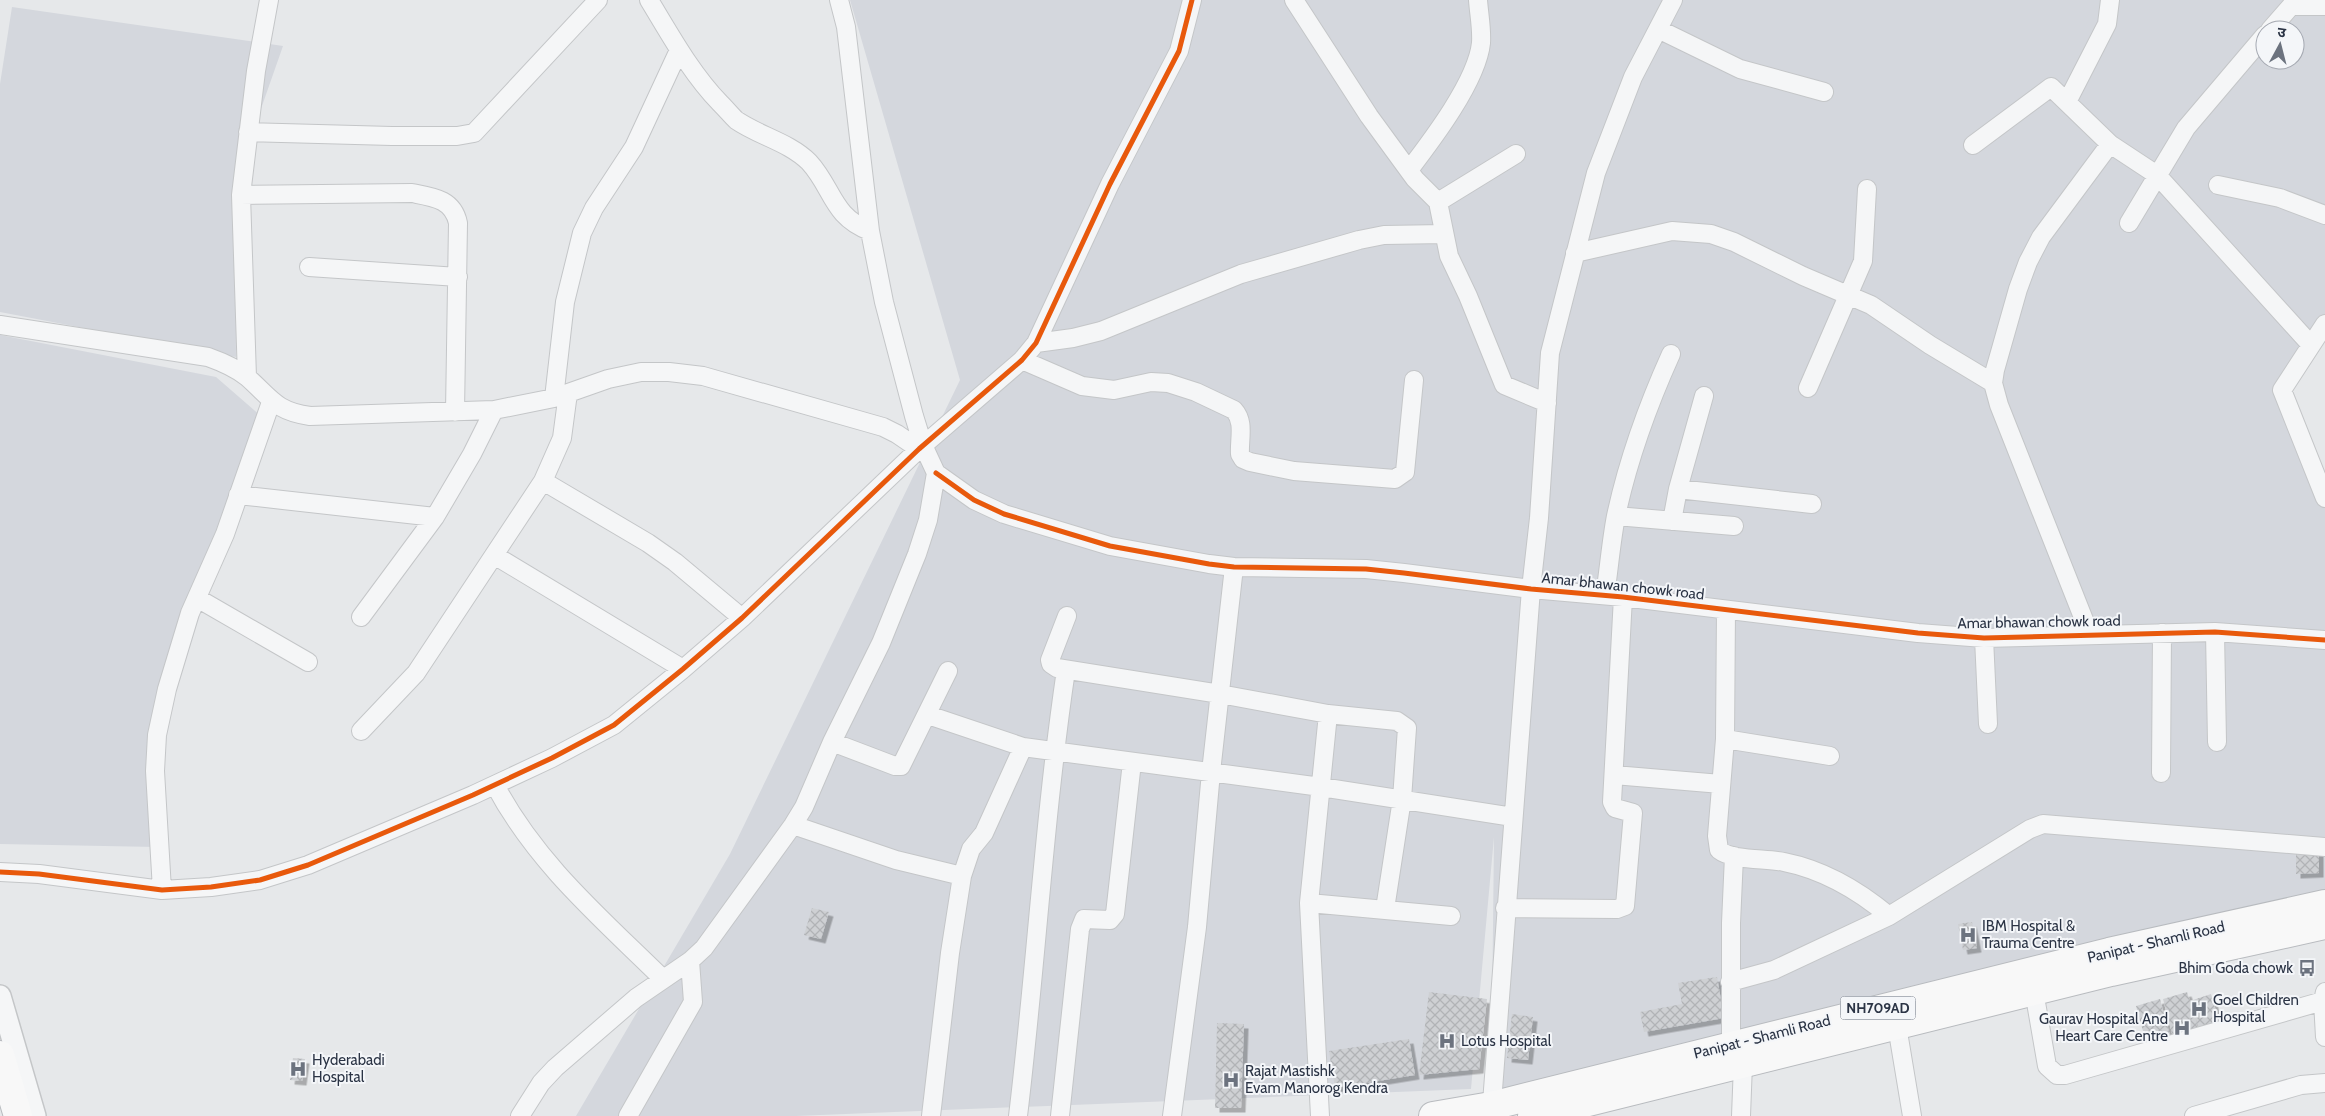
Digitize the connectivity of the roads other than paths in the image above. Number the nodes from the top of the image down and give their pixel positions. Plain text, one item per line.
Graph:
1 (269, 0) edge
2 (598, 0) edge
3 (649, 0) edge
4 (839, 0) edge
5 (1192, 0) edge
6 (1294, 0) edge
7 (1478, 0) edge
8 (1673, 0) edge
9 (2110, 0) edge
10 (2325, 6) edge
11 (2279, 20) edge
12 (1658, 29) junction
13 (2255, 47) edge
14 (679, 50) junction
15 (1824, 92) dead end
16 (2067, 102) junction
17 (248, 132) junction
18 (2110, 144) junction
19 (1973, 145) dead end
20 (1516, 154) dead end
21 (1409, 170) junction
22 (2157, 175) junction
23 (2218, 185) dead end
24 (1867, 189) dead end
25 (241, 195) junction
26 (1438, 202) junction
27 (2325, 215) edge
28 (2129, 223) dead end
29 (870, 231) junction
30 (1444, 234) junction
31 (1575, 253) junction
32 (309, 267) dead end
33 (458, 277) junction
34 (1848, 294) junction
35 (2325, 324) edge
36 (0, 325) edge
37 (1036, 343) junction
38 (2311, 345) junction
39 (1671, 354) dead end
40 (1022, 360) junction
41 (247, 377) junction
42 (1414, 380) dead end
43 (1994, 383) junction
44 (1808, 388) dead end
45 (561, 396) junction
46 (1704, 396) dead end
47 (271, 402) junction
48 (1547, 403) junction
49 (494, 410) junction
50 (456, 412) junction
51 (921, 447) junction
52 (936, 473) junction
53 (543, 481) junction
54 (1678, 489) junction
55 (238, 495) junction
56 (2325, 498) edge
57 (1812, 504) dead end
58 (435, 516) junction
59 (1616, 516) junction
60 (1672, 521) junction
61 (1734, 526) dead end
62 (494, 555) junction
63 (1234, 567) junction
64 (1531, 589) junction
65 (1605, 595) junction
66 (1623, 597) junction
67 (197, 598) junction
68 (1726, 610) junction
69 (1067, 616) dead end
70 (361, 617) dead end
71 (742, 618) junction
72 (2215, 632) junction
73 (2162, 633) junction
74 (2090, 635) junction
75 (1984, 638) junction
76 (2325, 640) edge
77 (308, 662) dead end
78 (683, 669) junction
79 (1066, 670) junction
80 (948, 671) dead end
81 (1220, 694) junction
82 (1328, 714) junction
83 (928, 715) junction
84 (1988, 724) dead end
85 (361, 731) dead end
86 (1724, 739) junction
87 (832, 742) junction
88 (2217, 742) dead end
89 (1023, 747) junction
90 (1054, 751) junction
91 (1830, 756) dead end
92 (1132, 762) junction
93 (1211, 772) junction
94 (2161, 772) dead end
95 (1614, 775) junction
96 (1721, 784) junction
97 (495, 785) junction
98 (1321, 787) junction
99 (1402, 799) junction
100 (1513, 817) junction
101 (793, 825) junction
102 (2325, 847) edge
103 (1734, 856) junction
104 (0, 872) edge
105 (962, 876) junction
106 (162, 890) junction
107 (1309, 903) junction
108 (2325, 904) edge
109 (1506, 908) junction
110 (1385, 909) junction
111 (1451, 916) dead end
112 (1889, 916) junction
113 (2325, 924) edge
114 (690, 961) junction
115 (663, 979) junction
116 (1730, 982) junction
117 (2034, 991) junction
118 (0, 996) edge
119 (2324, 997) edge
120 (1896, 1026) junction
121 (2325, 1037) edge
122 (0, 1055) edge
123 (1737, 1055) junction
124 (2325, 1083) edge
125 (1491, 1111) edge
126 (18, 1116) edge
127 (35, 1116) edge
128 (520, 1116) edge
129 (628, 1116) edge
130 (931, 1116) edge
131 (1018, 1116) edge
132 (1060, 1116) edge
133 (1172, 1116) edge
134 (1320, 1116) edge
135 (1433, 1116) edge
136 (1532, 1116) edge
137 (1741, 1116) edge
138 (1912, 1116) edge
139 (2194, 1116) edge

1 - 17 street
2 - 17 street
3 - 14 street
4 - 29 street
5 - 37 street
6 - 21 street
7 - 21 street
8 - 12 street
9 - 16 street
10 - 11 street
12 - 15 street
12 - 31 street
13 - 22 street
14 - 29 street
14 - 45 street
16 - 18 street
16 - 19 street
17 - 25 street
18 - 22 street
18 - 43 street
20 - 26 street
21 - 26 street
22 - 28 street
22 - 38 street
23 - 27 street
24 - 34 street
25 - 33 street
25 - 41 street
26 - 30 street
29 - 51 street
30 - 37 street
30 - 48 street
31 - 34 street
31 - 48 street
32 - 33 street
33 - 50 street
34 - 43 street
34 - 44 street
35 - 38 street
36 - 41 street
37 - 40 street
38 - 56 street
39 - 59 street
40 - 42 street
40 - 51 street
41 - 47 street
43 - 74 street
45 - 49 street
45 - 51 street
45 - 53 street
46 - 54 street
47 - 50 street
47 - 55 street
48 - 64 street
49 - 50 street
49 - 58 street
51 - 52 street
51 - 71 street
52 - 63 street, Amar bhawan chowk road
52 - 87 street
53 - 62 street
53 - 71 street
54 - 57 street
54 - 60 street
55 - 58 street
55 - 67 street
58 - 70 street
59 - 60 street
59 - 65 street
60 - 61 street
62 - 78 street
62 - 85 street
63 - 64 street, Amar bhawan chowk road
63 - 81 street
64 - 65 street, Amar bhawan chowk road
64 - 100 street
65 - 66 street, Amar bhawan chowk road
66 - 68 street, Amar bhawan chowk road
66 - 95 street
67 - 77 street
67 - 106 street
68 - 75 street, Amar bhawan chowk road
68 - 86 street
69 - 79 street
71 - 78 street
72 - 73 street, Amar bhawan chowk road
72 - 76 street, Amar bhawan chowk road
72 - 88 street
73 - 74 street, Amar bhawan chowk road
73 - 94 street
74 - 75 street, Amar bhawan chowk road
75 - 84 street
78 - 97 street
79 - 81 street
79 - 90 street
80 - 83 street
81 - 82 street
81 - 93 street
82 - 98 street
82 - 99 street
83 - 87 street
83 - 89 street
86 - 91 street
86 - 96 street
87 - 101 street
89 - 90 street
89 - 105 street
90 - 92 street
90 - 131 street
92 - 93 street
92 - 132 street
93 - 98 street
93 - 133 street
95 - 96 street
95 - 109 street
96 - 103 street
97 - 106 street
97 - 115 street
98 - 99 street
98 - 107 street
99 - 100 street
99 - 110 street
100 - 109 street
101 - 105 street
101 - 114 street
102 - 112 street
103 - 112 street
103 - 116 street
104 - 106 street
105 - 130 street
107 - 110 street
107 - 134 street
108 - 123 highway, Panipat - Shamli Road / NH709AD
109 - 125 street
110 - 111 street
112 - 116 street
113 - 117 highway, Panipat - Shamli Road / NH709AD
114 - 115 street
114 - 129 street
115 - 128 street
116 - 123 street
117 - 119 street
117 - 120 highway, Panipat - Shamli Road / NH709AD
118 - 127 street
119 - 121 street
120 - 123 highway, Panipat - Shamli Road / NH709AD
120 - 138 street
122 - 126 highway
123 - 125 highway, Panipat - Shamli Road / NH709AD
123 - 136 highway, Panipat - Shamli Road / NH709AD
123 - 137 street
124 - 139 street
125 - 135 highway, Panipat - Shamli Road / NH709AD

